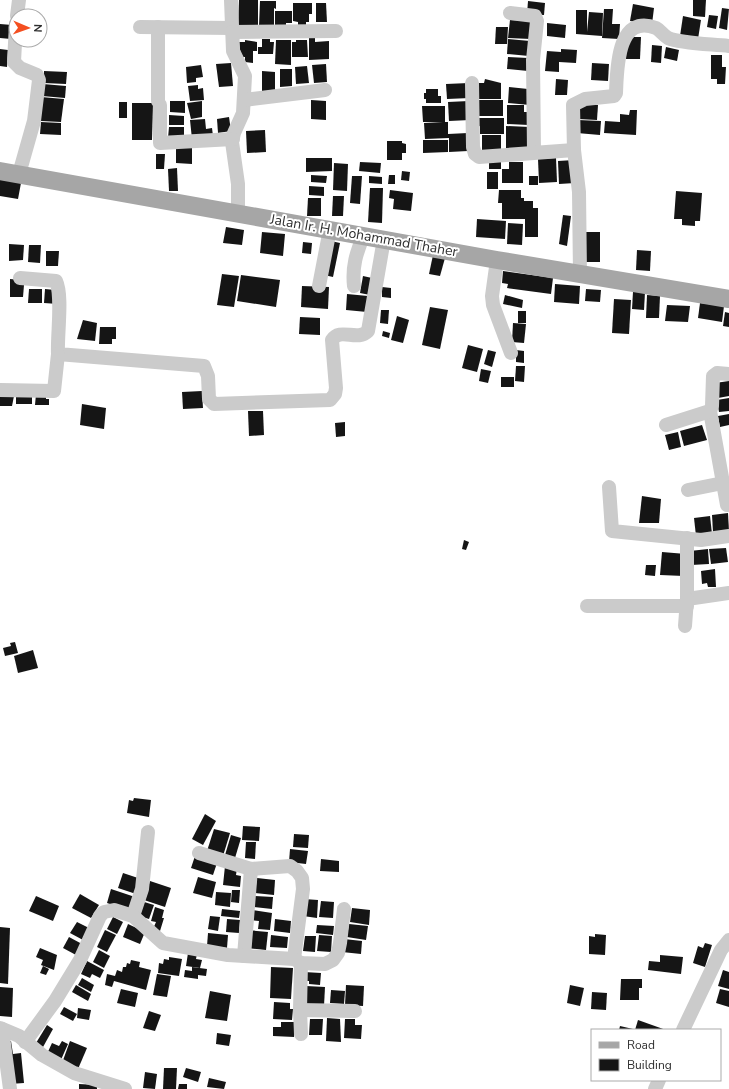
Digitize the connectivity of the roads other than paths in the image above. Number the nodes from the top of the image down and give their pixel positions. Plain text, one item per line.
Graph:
1 (231, 0) edge
2 (510, 13) dead end
3 (140, 27) dead end
4 (158, 27) junction
5 (232, 30) junction
6 (336, 31) dead end
7 (729, 46) edge
8 (15, 48) edge
9 (472, 83) dead end
10 (325, 90) dead end
11 (244, 100) junction
12 (233, 139) junction
13 (574, 150) junction
14 (534, 152) junction
15 (0, 171) edge
16 (19, 174) junction
17 (238, 212) junction
18 (330, 229) junction
19 (364, 235) junction
20 (384, 239) junction
21 (497, 260) junction
22 (580, 274) junction
23 (20, 278) dead end
24 (319, 286) dead end
25 (354, 286) dead end
26 (729, 300) edge
27 (512, 353) dead end
28 (58, 354) junction
29 (729, 374) edge
30 (0, 390) edge
31 (710, 411) junction
32 (666, 425) dead end
33 (723, 483) junction
34 (609, 487) dead end
35 (688, 490) dead end
36 (727, 505) dead end
37 (729, 536) edge
38 (686, 538) junction
39 (729, 593) edge
40 (687, 602) junction
41 (587, 606) dead end
42 (686, 626) dead end
43 (148, 832) dead end
44 (199, 853) dead end
45 (251, 869) junction
46 (344, 909) dead end
47 (133, 916) junction
48 (729, 940) edge
49 (244, 956) junction
50 (298, 961) junction
51 (300, 1010) junction
52 (355, 1011) dead end
53 (1, 1029) edge
54 (683, 1029) edge
55 (301, 1034) dead end
56 (25, 1042) junction
57 (10, 1089) edge
58 (125, 1089) edge

1 - 5 street
2 - 14 street
3 - 4 street
4 - 5 street
4 - 12 street
5 - 6 street
5 - 11 street
7 - 13 street
8 - 16 street
9 - 14 street
10 - 11 street
11 - 12 street
12 - 17 street
13 - 14 street
13 - 22 street
15 - 16 main road, Jalan Ir. H. Mohammad Thaher
16 - 17 main road, Jalan Ir. H. Mohammad Thaher
17 - 18 main road, Jalan Ir. H. Mohammad Thaher
18 - 19 main road, Jalan Ir. H. Mohammad Thaher
18 - 24 street
19 - 20 main road, Jalan Ir. H. Mohammad Thaher
19 - 25 street
20 - 21 main road, Jalan Ir. H. Mohammad Thaher
20 - 28 street
21 - 22 main road, Jalan Ir. H. Mohammad Thaher
21 - 27 street
22 - 26 main road, Jalan Ir. H. Mohammad Thaher
23 - 28 street
28 - 30 street
29 - 31 street
31 - 32 street
31 - 33 street
33 - 35 street
33 - 36 street
34 - 38 street
37 - 38 street
38 - 40 street
39 - 40 street
40 - 41 street
40 - 42 street
43 - 47 street
44 - 45 street
45 - 49 street
45 - 50 street
46 - 50 street
47 - 49 street
47 - 56 street
48 - 54 street
49 - 50 street
50 - 51 street
51 - 52 street
51 - 55 street
53 - 56 street
53 - 57 street
56 - 58 street

